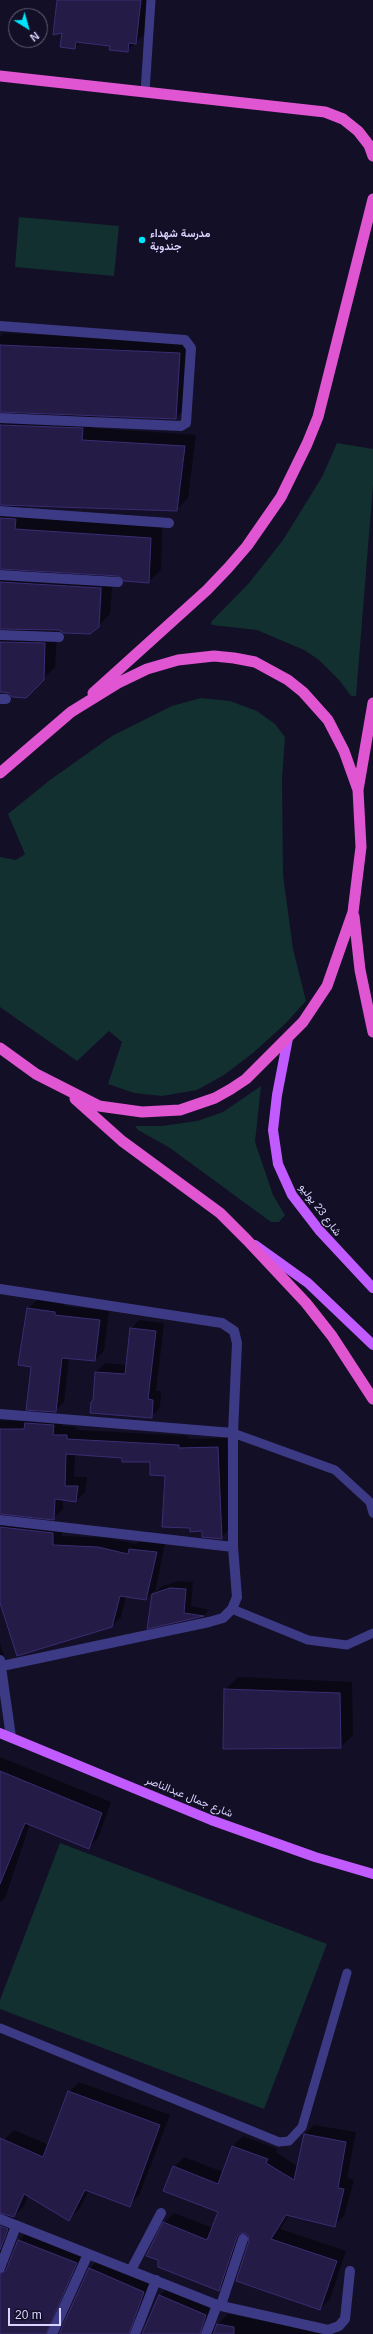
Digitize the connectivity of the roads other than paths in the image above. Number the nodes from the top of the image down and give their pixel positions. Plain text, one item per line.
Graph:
1 (151, 0) edge
2 (0, 76) edge
3 (145, 92) junction
4 (373, 156) edge
5 (373, 199) edge
6 (0, 326) edge
7 (0, 418) edge
8 (0, 511) edge
9 (169, 523) dead end
10 (0, 575) edge
11 (118, 582) dead end
12 (0, 636) edge
13 (59, 637) dead end
14 (373, 703) edge
15 (72, 712) junction
16 (0, 773) edge
17 (358, 790) junction
18 (353, 912) junction
19 (373, 1032) edge
20 (288, 1038) junction
21 (2, 1051) edge
22 (67, 1092) junction
23 (247, 1240) junction
24 (373, 1288) edge
25 (0, 1289) edge
26 (373, 1345) edge
27 (373, 1398) edge
28 (0, 1414) edge
29 (233, 1433) junction
30 (373, 1513) edge
31 (0, 1520) edge
32 (233, 1547) junction
33 (232, 1609) junction
34 (373, 1633) edge
35 (1, 1663) edge
36 (0, 1733) edge
37 (10, 1737) junction
38 (373, 1874) edge
39 (347, 1973) dead end
40 (0, 2028) edge
41 (160, 2213) dead end
42 (0, 2219) edge
43 (16, 2226) junction
44 (243, 2239) dead end
45 (88, 2254) junction
46 (0, 2268) edge
47 (130, 2270) junction
48 (350, 2271) dead end
49 (156, 2280) junction
50 (219, 2305) junction
51 (52, 2334) edge
52 (135, 2334) edge
53 (206, 2334) edge

1 - 3 lane
2 - 3 highway
3 - 4 highway
5 - 15 highway
6 - 7 street
8 - 9 street
10 - 11 street
12 - 13 street
14 - 17 highway
15 - 16 highway
15 - 17 highway
17 - 18 highway
18 - 19 highway
18 - 20 highway
20 - 22 highway
20 - 24 main road, شارع 23 يوليو
21 - 22 highway
22 - 23 highway
23 - 26 main road
23 - 27 highway
25 - 29 street
28 - 29 street
29 - 30 lane
29 - 32 street
31 - 32 street
32 - 33 street
33 - 34 lane
33 - 35 street
35 - 37 street
36 - 37 main road, شارع جمال عبدالناصر
37 - 38 main road, شارع جمال عبدالناصر
39 - 40 lane
41 - 47 street
42 - 43 street
43 - 45 street
43 - 46 street
44 - 50 street
45 - 47 street
45 - 51 street
47 - 49 street
48 - 50 street
49 - 50 street
49 - 52 street
50 - 53 street

